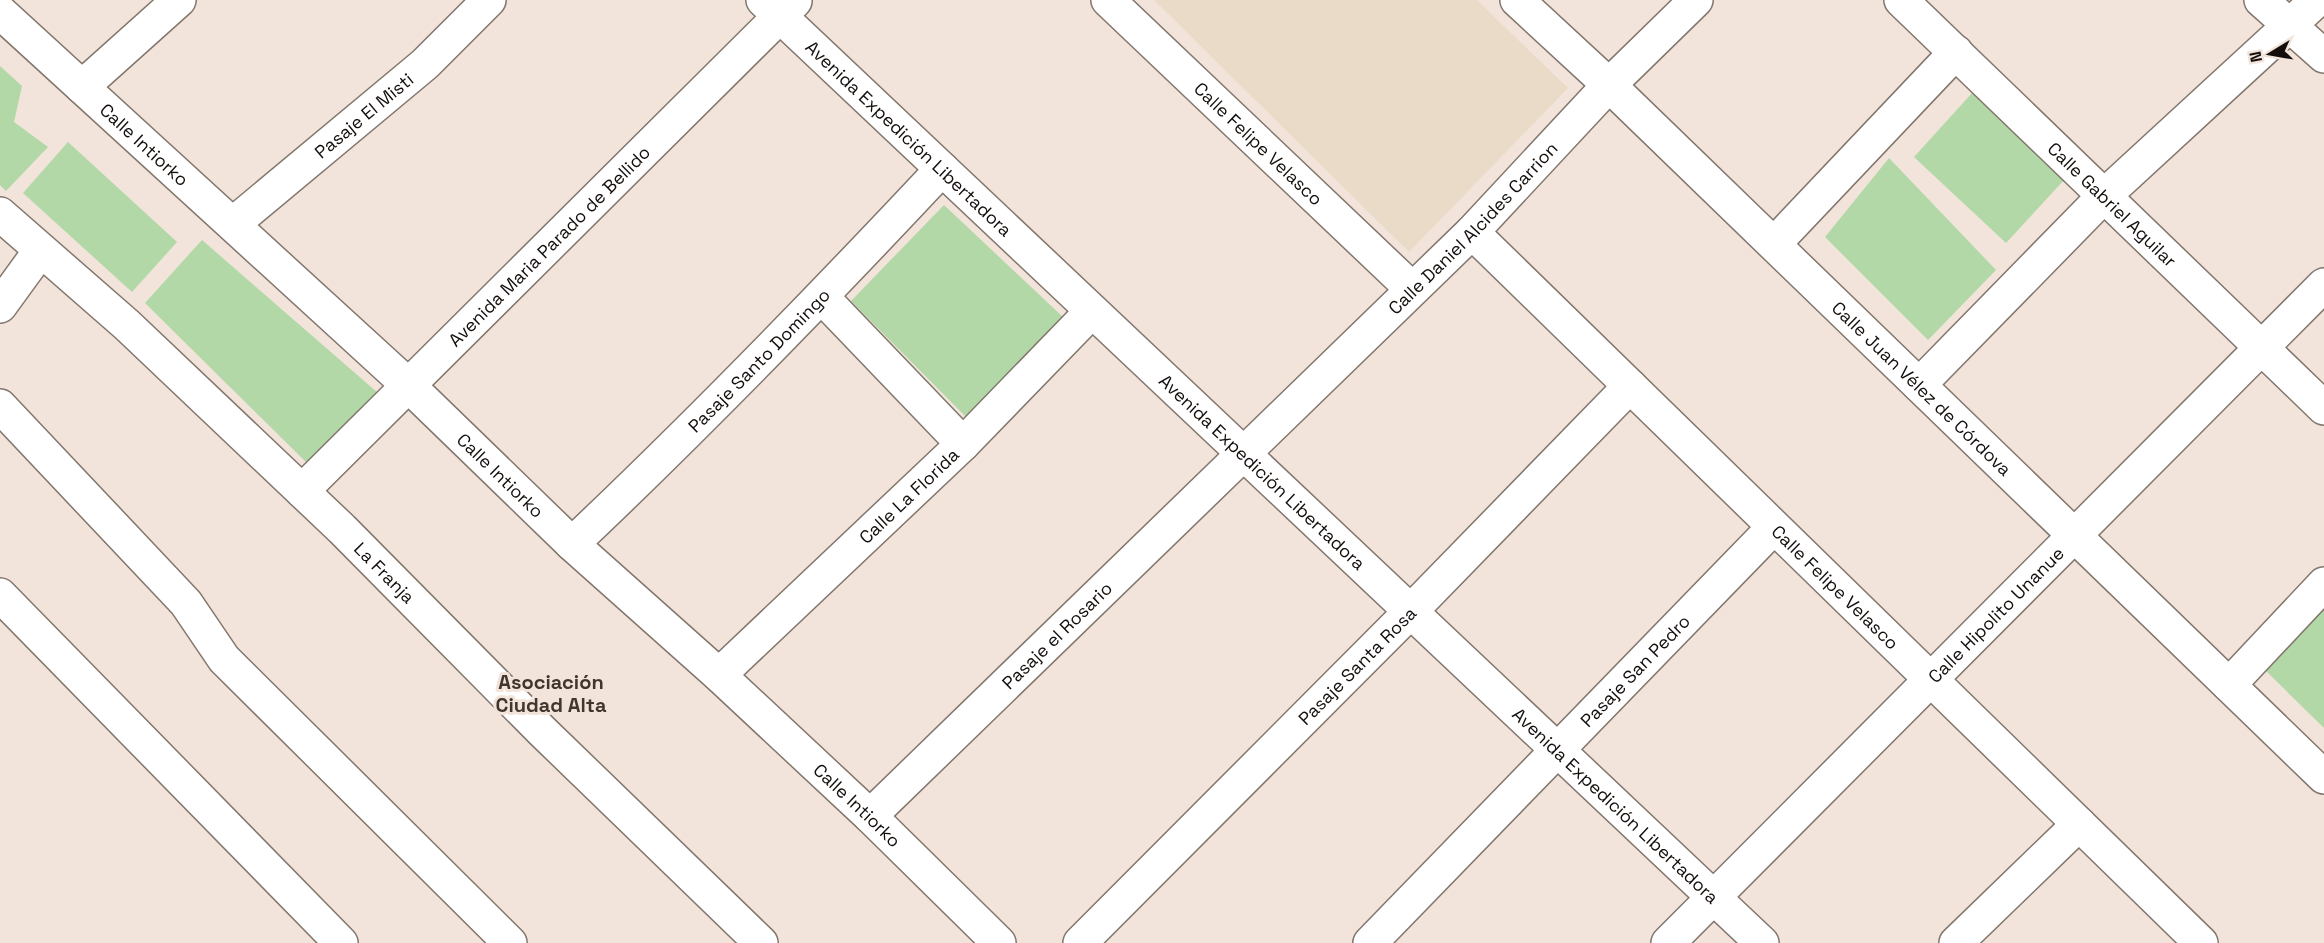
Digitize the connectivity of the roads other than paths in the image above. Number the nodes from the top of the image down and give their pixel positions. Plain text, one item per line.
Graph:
1 (179, 0) edge
2 (489, 0) edge
3 (1108, 0) edge
4 (1517, 0) edge
5 (1696, 0) edge
6 (1901, 0) edge
7 (2261, 0) edge
8 (2317, 0) edge
9 (780, 5) edge
10 (0, 12) edge
11 (2291, 27) junction
12 (1956, 52) junction
13 (2324, 56) edge
14 (1609, 86) junction
15 (82, 87) junction
16 (942, 169) junction
17 (2104, 196) junction
18 (0, 214) edge
19 (233, 224) junction
20 (1472, 232) junction
21 (1774, 244) junction
22 (40, 251) junction
23 (2324, 285) edge
24 (1411, 288) junction
25 (822, 297) junction
26 (0, 306) edge
27 (1092, 311) junction
28 (2262, 348) junction
29 (408, 385) junction
30 (1919, 385) junction
31 (1629, 386) junction
32 (0, 406) edge
33 (2324, 408) edge
34 (963, 444) junction
35 (1242, 452) junction
36 (302, 491) junction
37 (1774, 527) junction
38 (2075, 535) junction
39 (572, 544) junction
40 (2324, 584) edge
41 (0, 595) edge
42 (1410, 612) junction
43 (719, 675) junction
44 (1931, 680) junction
45 (2229, 685) junction
46 (1558, 751) junction
47 (2324, 777) edge
48 (870, 816) junction
49 (2079, 824) junction
50 (1714, 898) junction
51 (341, 943) edge
52 (510, 943) edge
53 (761, 943) edge
54 (999, 943) edge
55 (1080, 943) edge
56 (1370, 943) edge
57 (1668, 943) edge
58 (1762, 943) edge
59 (1956, 943) edge
60 (2201, 943) edge

1 - 15 street
2 - 19 street, Pasaje El Misti
3 - 24 street, Calle Felipe Velasco
4 - 14 street, Calle Juan Vélez de Córdova
5 - 14 street, Calle Daniel Alcides Carrion
6 - 12 street, Calle Gabriel Aguilar
7 - 11 street
8 - 11 street
9 - 16 street, Avenida Expedición Libertadora
9 - 29 street, Avenida Maria Parado de Bellido
10 - 15 street, Calle Intiorko
11 - 13 street
11 - 17 street
12 - 17 street, Calle Gabriel Aguilar
12 - 21 street
14 - 20 street, Calle Daniel Alcides Carrion
14 - 21 street, Calle Juan Vélez de Córdova
15 - 19 street, Calle Intiorko
16 - 25 street, Pasaje Santo Domingo
16 - 27 street, Avenida Expedición Libertadora
17 - 28 street, Calle Gabriel Aguilar
17 - 30 street
18 - 22 street, La Franja
19 - 29 street, Calle Intiorko
20 - 24 street, Calle Daniel Alcides Carrion
20 - 31 street, Calle Felipe Velasco
21 - 30 street, Calle Juan Vélez de Córdova
22 - 26 street
22 - 36 street, La Franja
23 - 28 street, Calle Hipolito Unanue
24 - 35 street, Calle Daniel Alcides Carrion
25 - 34 street
25 - 39 street, Pasaje Santo Domingo
27 - 34 street, Calle La Florida
27 - 35 street, Avenida Expedición Libertadora
28 - 33 street, Calle Gabriel Aguilar
28 - 38 street, Calle Hipolito Unanue
29 - 36 street, Avenida Maria Parado de Bellido
29 - 39 street, Calle Intiorko
30 - 38 street, Calle Juan Vélez de Córdova
31 - 37 street, Calle Felipe Velasco
31 - 42 street, Pasaje Santa Rosa
32 - 52 street
34 - 43 street, Calle La Florida
35 - 42 street, Avenida Expedición Libertadora
35 - 48 street, Pasaje el Rosario
36 - 53 street, La Franja
37 - 44 street, Calle Felipe Velasco
37 - 46 street, Pasaje San Pedro
38 - 44 street, Calle Hipolito Unanue
38 - 45 street, Calle Juan Vélez de Córdova
39 - 43 street, Calle Intiorko
40 - 45 street
41 - 51 street
42 - 46 street, Avenida Expedición Libertadora
42 - 55 street, Pasaje Santa Rosa
43 - 48 street, Calle Intiorko
44 - 49 street, Calle Felipe Velasco
44 - 50 street, Calle Hipolito Unanue
45 - 47 street, Calle Juan Vélez de Córdova
46 - 50 street, Avenida Expedición Libertadora
46 - 56 street, Pasaje San Pedro
48 - 54 street, Calle Intiorko
49 - 59 street
49 - 60 street, Calle Felipe Velasco
50 - 57 street, Calle Hipolito Unanue
50 - 58 street, Avenida Expedición Libertadora

